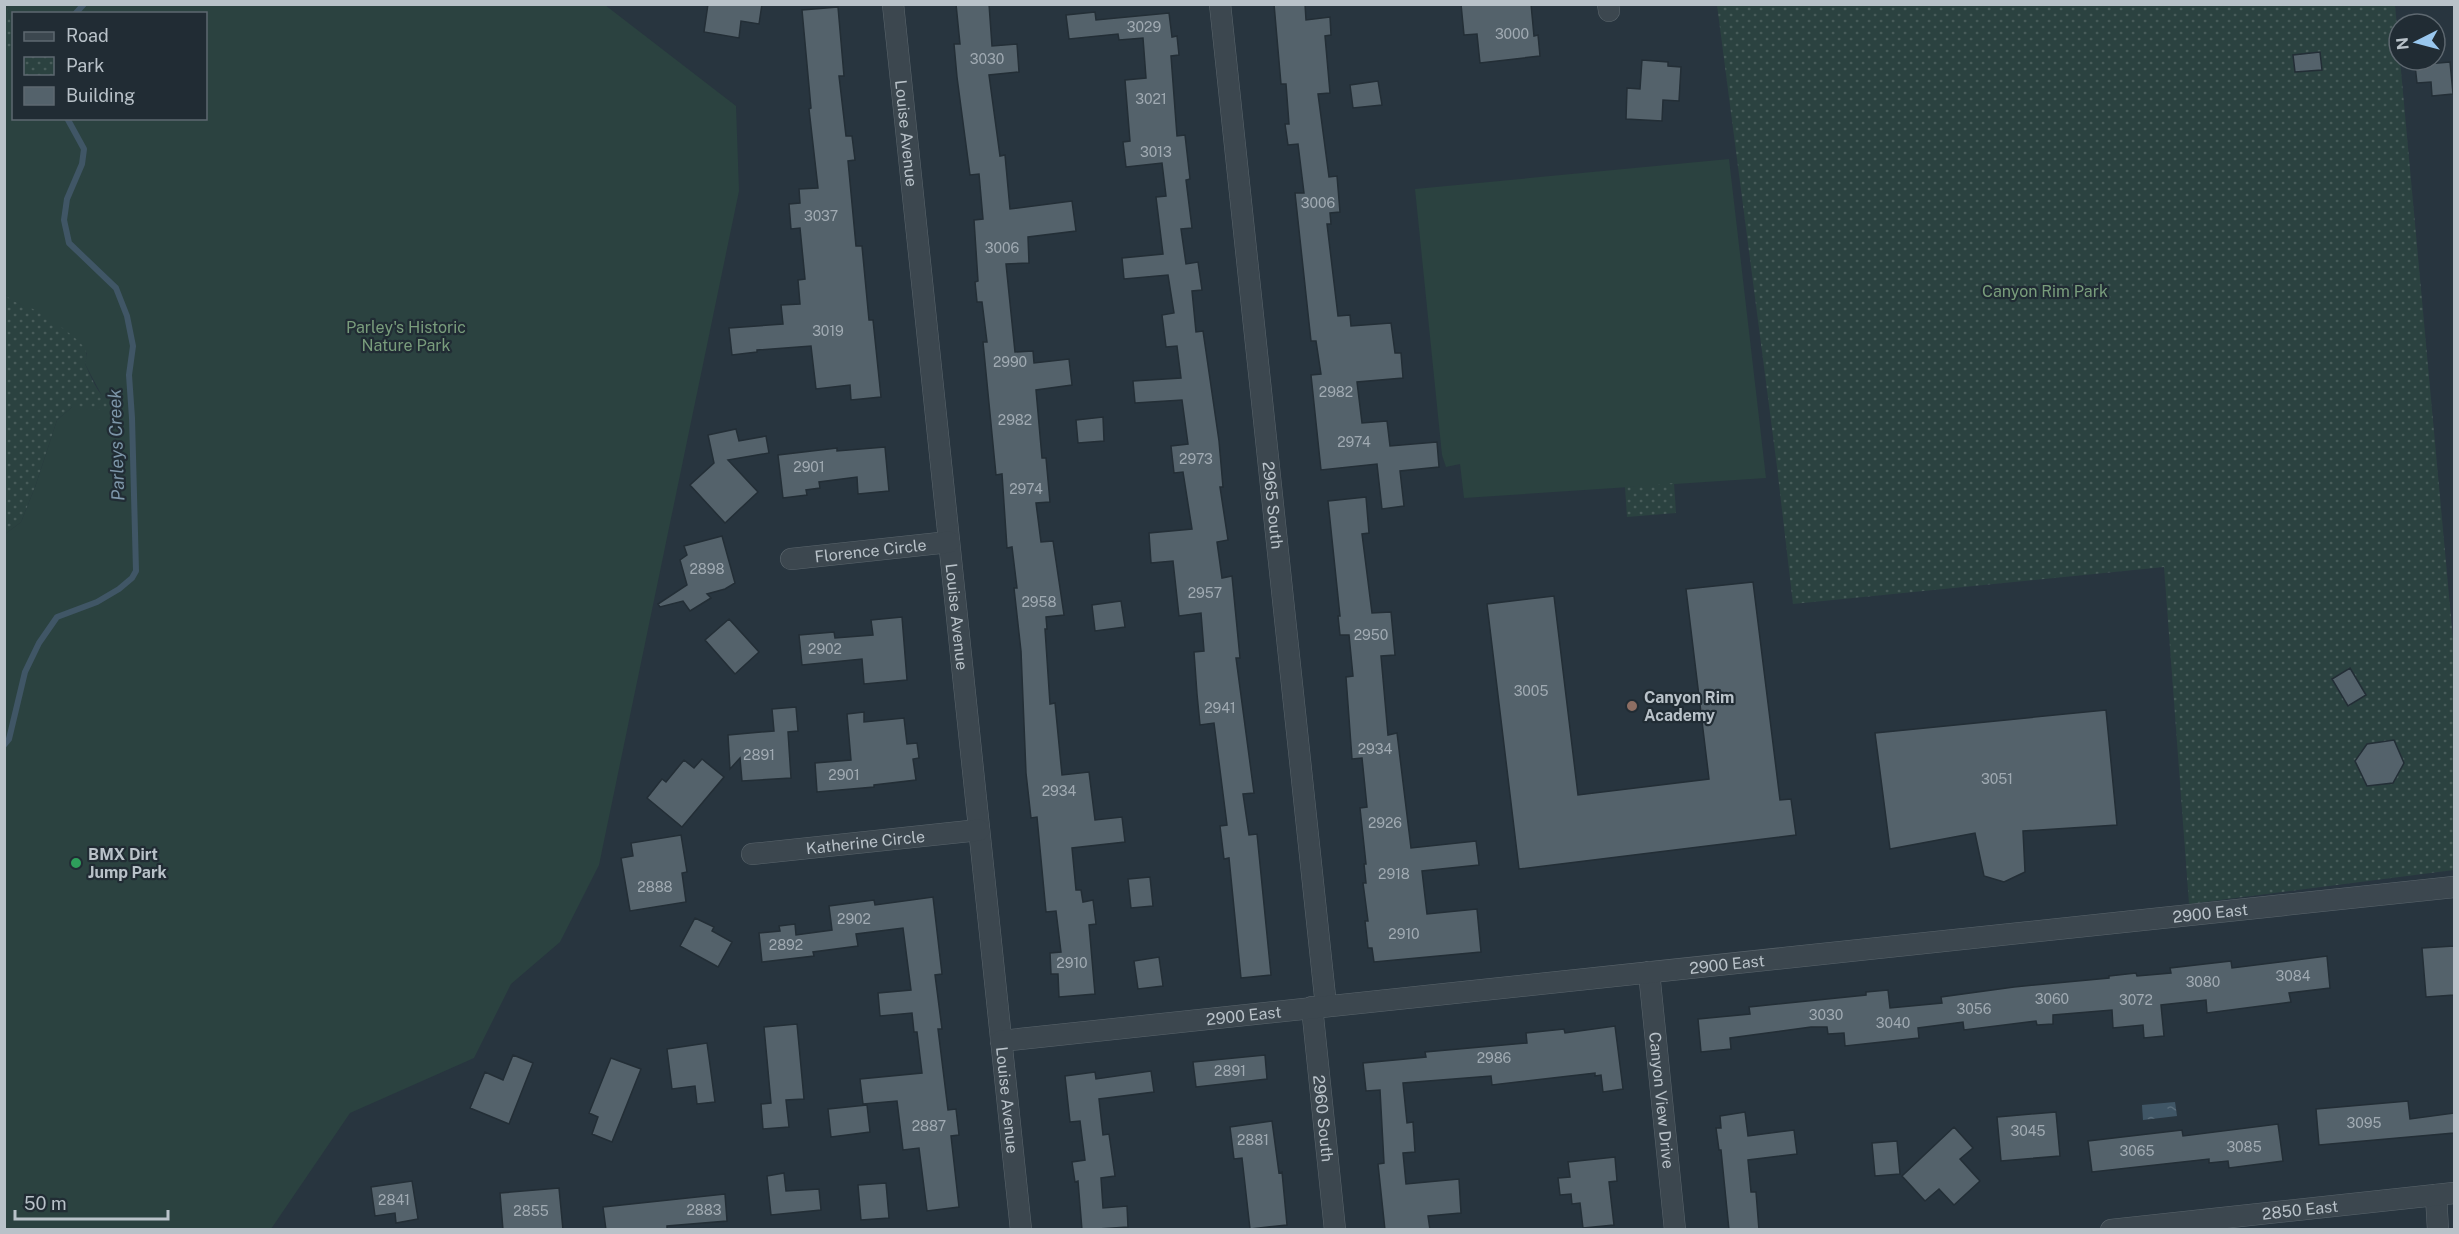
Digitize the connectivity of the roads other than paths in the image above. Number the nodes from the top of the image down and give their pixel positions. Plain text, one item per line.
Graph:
1 (893, 4) edge
2 (1220, 4) edge
3 (949, 542) junction
4 (791, 559) dead end
5 (979, 830) junction
6 (752, 854) dead end
7 (2454, 886) edge
8 (1648, 972) junction
9 (1319, 1006) junction
10 (1001, 1041) junction
11 (2445, 1194) edge
12 (1021, 1230) edge
13 (1335, 1230) edge
14 (1675, 1230) edge
15 (2111, 1230) edge
16 (2438, 1230) edge

1 - 3 street, Louise Avenue
2 - 9 street, 2965 South
3 - 4 street, Florence Circle
3 - 5 street, Louise Avenue
5 - 6 street, Katherine Circle
5 - 10 street, Louise Avenue
7 - 8 street, 2900 East
8 - 9 street, 2900 East
8 - 14 street, Canyon View Drive
9 - 10 street, 2900 East
9 - 13 street, 2960 South
10 - 12 street, Louise Avenue
11 - 15 street, 2850 East
11 - 16 street

